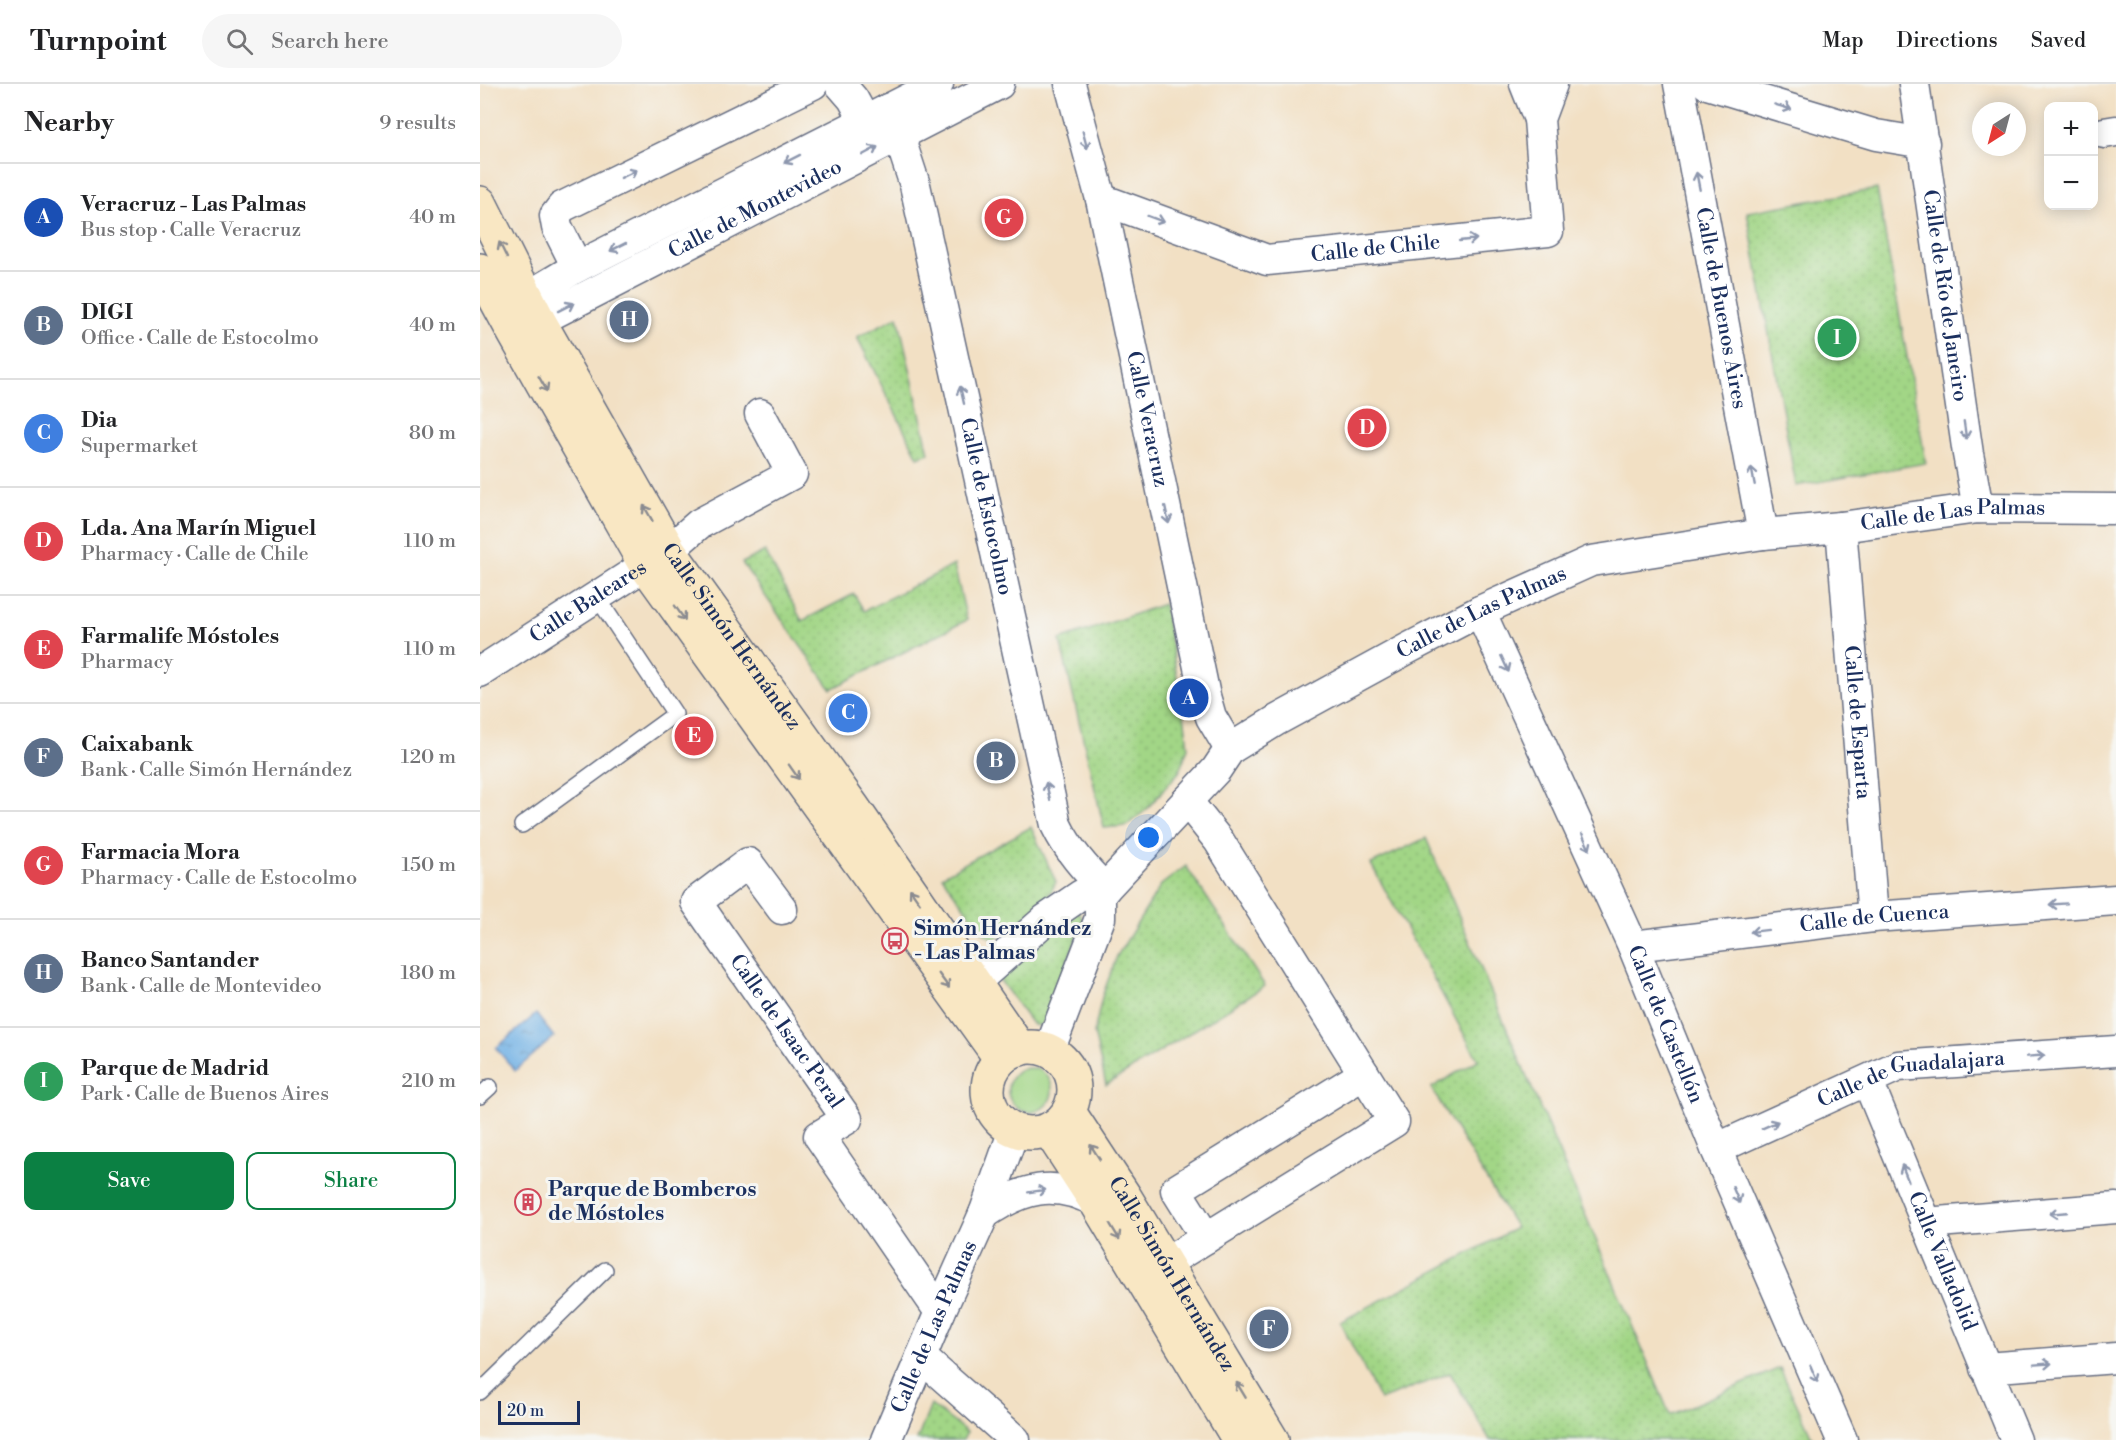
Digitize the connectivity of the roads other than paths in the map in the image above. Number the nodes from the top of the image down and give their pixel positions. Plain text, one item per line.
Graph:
1 (813, 84) edge
2 (840, 84) edge
3 (938, 84) edge
4 (999, 84) edge
5 (1070, 84) edge
6 (1525, 84) edge
7 (1552, 84) edge
8 (1679, 84) edge
9 (1707, 84) edge
10 (1914, 84) edge
11 (1539, 119) junction
12 (884, 122) junction
13 (1924, 143) junction
14 (1101, 199) junction
15 (480, 203) edge
16 (577, 267) junction
17 (505, 304) edge
18 (760, 414) dead end
19 (1978, 508) junction
20 (2116, 509) edge
21 (1840, 527) junction
22 (1763, 534) junction
23 (658, 558) junction
24 (597, 597) junction
25 (1480, 611) junction
26 (480, 672) edge
27 (1230, 749) junction
28 (1187, 801) junction
29 (522, 825) dead end
30 (1103, 892) junction
31 (2116, 900) edge
32 (782, 909) dead end
33 (1873, 917) junction
34 (1633, 946) junction
35 (975, 982) junction
36 (2116, 1051) edge
37 (1023, 1053) junction
38 (1364, 1074) junction
39 (1868, 1082) junction
40 (1059, 1121) junction
41 (1014, 1131) junction
42 (1716, 1149) junction
43 (1096, 1202) junction
44 (2116, 1208) edge
45 (984, 1214) junction
46 (1925, 1224) junction
47 (1206, 1238) junction
48 (1164, 1264) junction
49 (605, 1270) dead end
50 (940, 1312) junction
51 (921, 1357) junction
52 (2116, 1358) edge
53 (1985, 1368) junction
54 (480, 1392) edge
55 (886, 1440) edge
56 (1015, 1440) edge
57 (1239, 1440) edge
58 (1272, 1440) edge
59 (1842, 1440) edge
60 (2016, 1440) edge

16 -> 1 street
2 - 12 street
3 - 12 street, Calle de Montevideo
4 - 12 street, Calle de Montevideo
5 -> 14 street, Calle Veracruz
6 - 11 street, Calle de Chile
7 - 11 street, Calle de Chile
22 -> 8 street, Calle de Buenos Aires
9 -> 13 street
10 - 13 street, Calle de Río de Janeiro
14 -> 11 street, Calle de Chile
12 -> 16 street, Calle de Montevideo
17 -> 12 street, Calle de Montevideo
30 -> 12 street, Calle de Estocolmo
13 -> 19 street, Calle de Río de Janeiro
14 -> 27 street, Calle Veracruz
17 -> 15 street, Calle Simón Hernández
16 - 17 street, Calle de Montevideo
17 - 23 street, Calle Simón Hernández
18 - 23 street, Calle Baleares
19 - 20 street, Calle de Las Palmas
19 - 21 street, Calle de Las Palmas
21 - 22 street, Calle de Las Palmas
21 - 33 street, Calle de Esparta
22 - 25 street, Calle de Las Palmas
23 - 24 street, Calle Baleares
35 -> 23 street, Calle Simón Hernández
23 -> 37 street, Calle Simón Hernández
24 - 26 street, Calle Baleares
24 - 29 lane
25 - 27 street, Calle de Las Palmas
25 -> 34 street, Calle de Castellón
27 - 28 street, Calle de Las Palmas
28 - 30 street, Calle de Las Palmas
28 - 38 street
30 - 35 street
30 - 37 street
31 -> 33 street, Calle de Cuenca
32 - 50 street, Calle de Isaac Peral
33 -> 34 street, Calle de Cuenca
34 - 42 street, Calle de Castellón
35 - 37 street, Calle Simón Hernández
39 -> 36 street, Calle de Guadalajara
37 - 40 street
37 - 41 street
38 - 47 street
38 - 47 street
42 -> 39 street, Calle de Guadalajara
46 -> 39 street, Calle Valladolid
40 - 41 street
40 - 43 street, Calle Simón Hernández
48 -> 40 street, Calle Simón Hernández
41 - 45 street, Calle de Las Palmas
42 -> 59 street, Calle de Castellón
45 -> 43 street, Calle de Las Palmas
43 -> 57 street, Calle Simón Hernández
44 -> 46 street
45 - 50 street, Calle de Las Palmas
46 - 53 street, Calle Valladolid
47 - 48 street
58 -> 48 street, Calle Simón Hernández
49 - 54 lane
50 - 51 street, Calle de Las Palmas
51 - 55 street, Calle de Las Palmas
51 - 56 street
53 -> 52 street
53 - 60 street, Calle Valladolid

